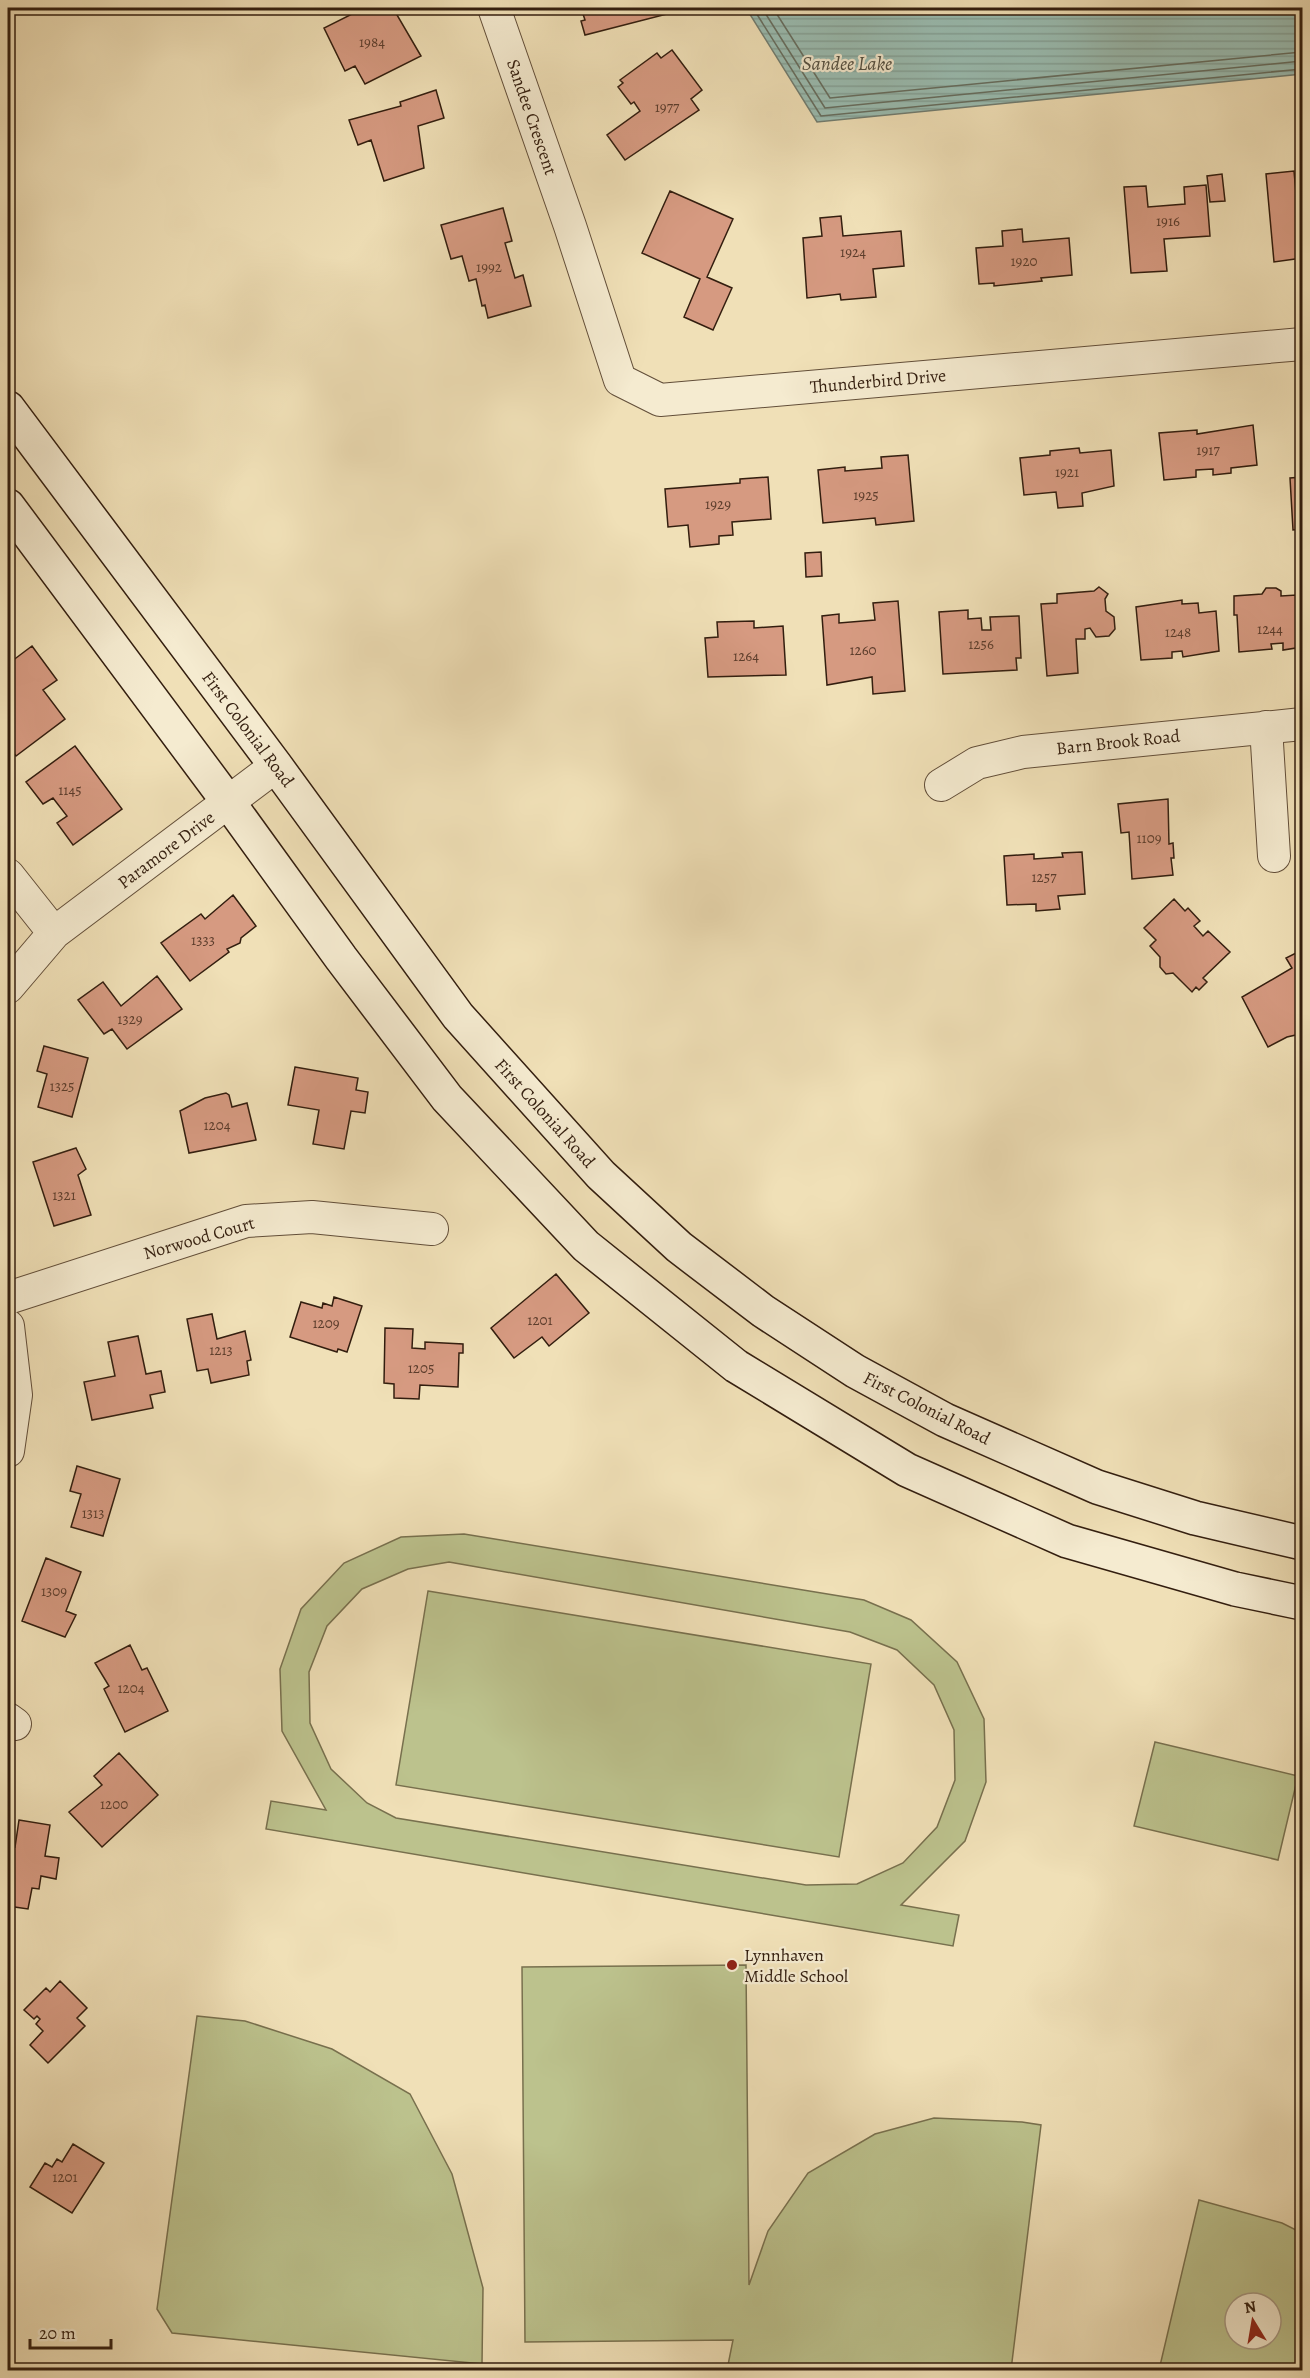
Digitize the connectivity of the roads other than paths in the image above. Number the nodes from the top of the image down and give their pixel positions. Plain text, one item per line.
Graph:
1 (494, 8) edge
2 (570, 226) joint
3 (1302, 344) edge
4 (8, 408) edge
5 (8, 506) edge
6 (1302, 724) edge
7 (1266, 727) junction
8 (276, 766) junction
9 (941, 785) dead end
10 (229, 803) junction
11 (1274, 856) dead end
12 (8, 875) edge
13 (54, 933) junction
14 (8, 987) edge
15 (432, 1229) dead end
16 (8, 1298) edge
17 (8, 1326) edge
18 (8, 1451) edge
19 (1302, 1543) edge
20 (1302, 1603) edge

1 - 2 street, Sandee Crescent
2 - 3 street, Thunderbird Drive
4 - 8 main road, First Colonial Road
5 - 10 main road
6 - 7 street, Barn Brook Road
7 - 9 street, Barn Brook Road
7 - 11 street
8 - 10 street, Paramore Drive
8 - 19 main road, First Colonial Road
10 - 13 street, Paramore Drive
10 - 20 main road
12 - 13 street
13 - 14 street, Paramore Drive
15 - 16 street, Norwood Court
17 - 18 street

